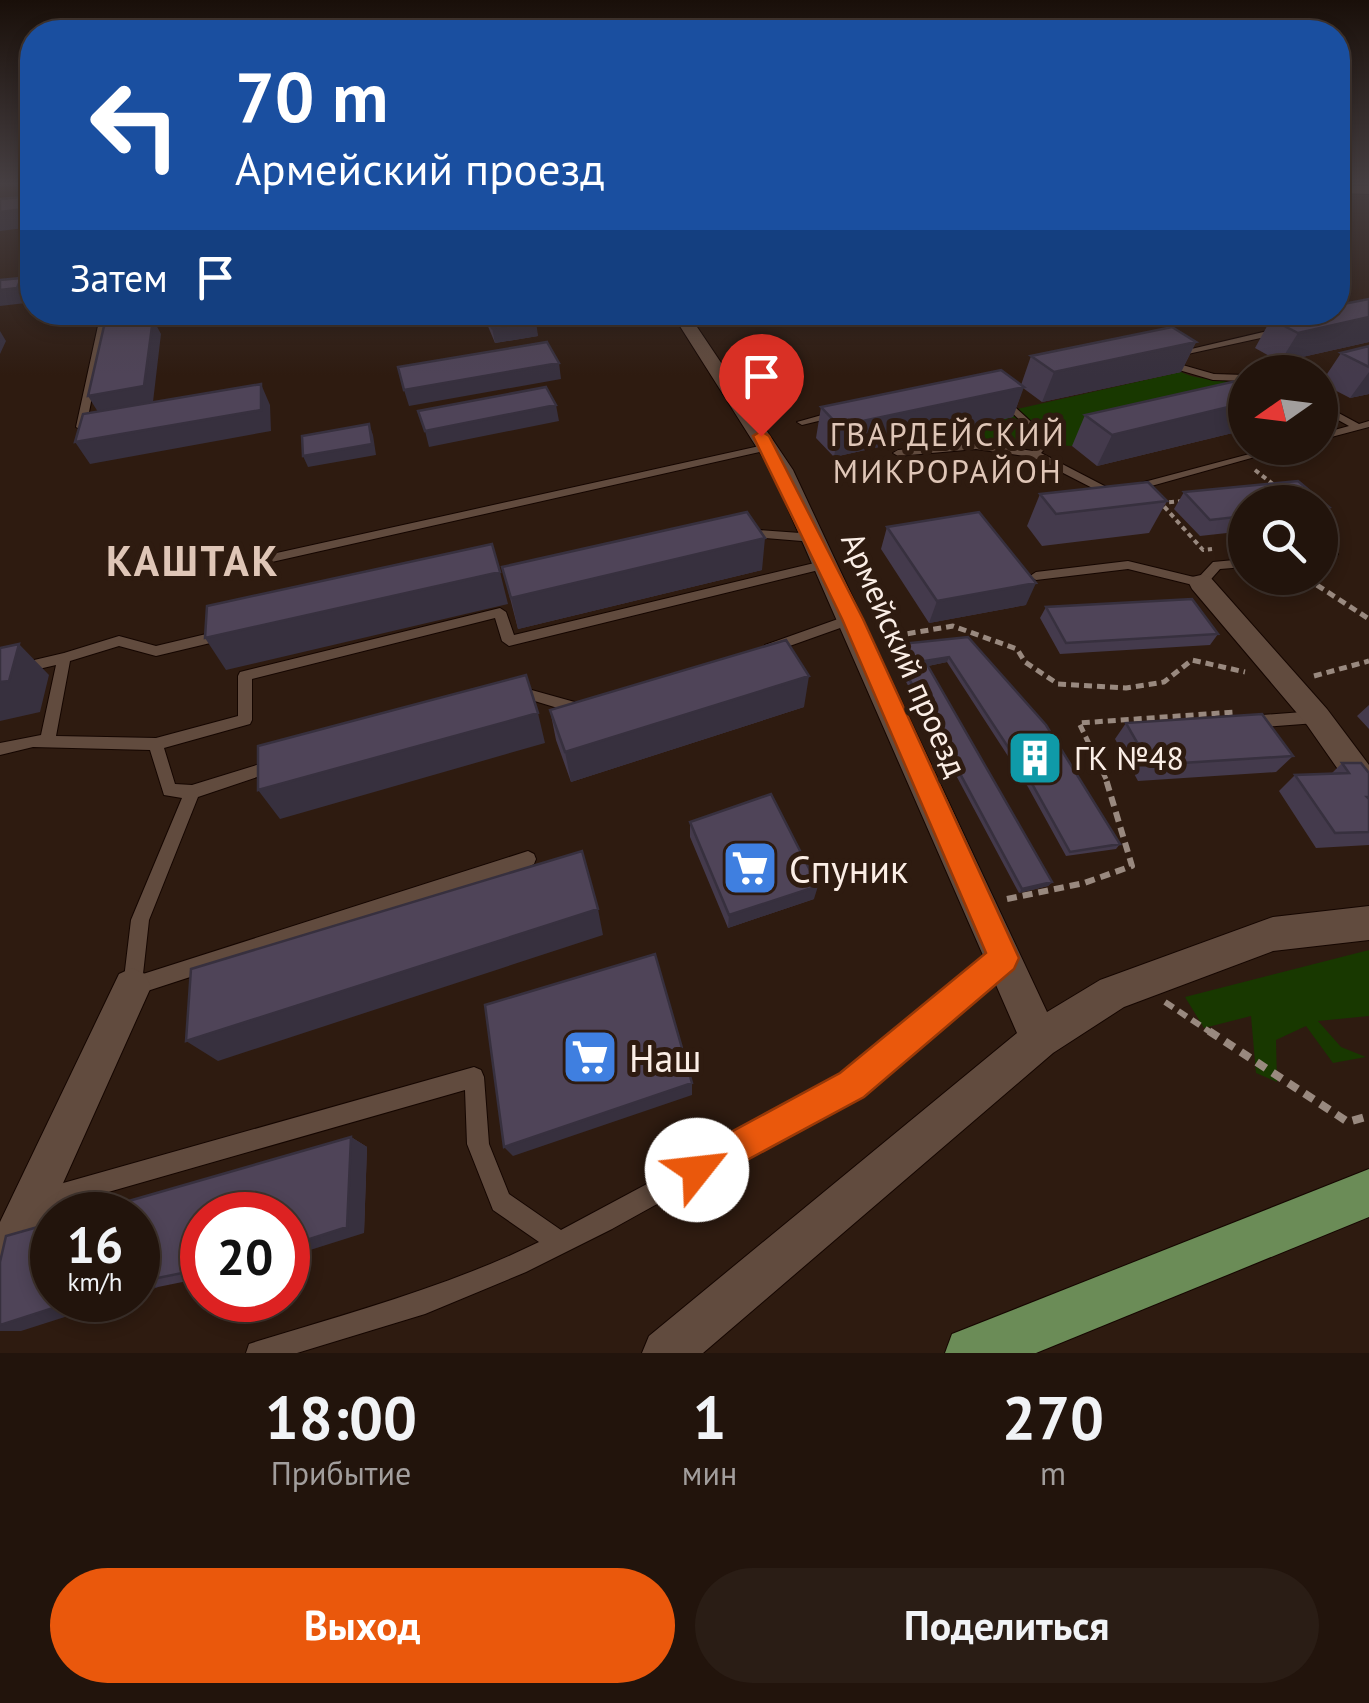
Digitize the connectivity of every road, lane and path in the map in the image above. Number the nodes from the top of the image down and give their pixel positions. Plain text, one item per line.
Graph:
1 (102, 325) edge
2 (689, 325) edge
3 (1294, 328) edge
4 (1228, 377) edge
5 (1014, 388) edge
6 (841, 413) edge
7 (1338, 414) edge
8 (802, 422) dead end
9 (1363, 425) edge
10 (81, 427) edge
11 (1338, 432) edge
12 (769, 447) junction
13 (898, 453) dead end
14 (1035, 454) junction
15 (1228, 462) edge
16 (1248, 465) edge
17 (1274, 485) edge
18 (1195, 500) edge
19 (724, 538) edge
20 (814, 538) junction
21 (1217, 548) dead end
22 (254, 562) dead end
23 (826, 564) junction
24 (1228, 564) edge
25 (1036, 576) edge
26 (1201, 583) junction
27 (1332, 595) edge
28 (1369, 619) edge
29 (857, 630) junction
30 (234, 632) edge
31 (64, 658) junction
32 (1369, 662) edge
33 (758, 663) edge
34 (0, 673) edge
35 (1287, 682) junction
36 (492, 704) edge
37 (1250, 710) edge
38 (593, 712) edge
39 (1317, 717) junction
40 (1224, 723) edge
41 (47, 742) junction
42 (156, 744) junction
43 (0, 749) edge
44 (296, 760) edge
45 (1369, 789) edge
46 (192, 792) junction
47 (528, 859) dead end
48 (980, 905) junction
49 (1369, 923) edge
50 (1004, 958) junction
51 (1138, 984) junction
52 (132, 986) junction
53 (1040, 1039) junction
54 (1369, 1116) edge
55 (1369, 1193) edge
56 (16, 1210) edge
57 (560, 1243) junction
58 (0, 1272) edge
59 (258, 1353) edge
60 (666, 1353) edge
61 (970, 1353) edge

1 - 10 lane
2 - 12 street, Армейский проезд
3 - 4 lane
5 - 14 lane
6 - 8 lane
7 - 9 lane
9 - 11 lane
12 - 20 street, Армейский проезд
12 - 22 lane
13 - 14 lane
14 - 15 lane
16 - 17 path
18 - 21 path
19 - 20 lane
20 - 23 street, Армейский проезд
23 - 29 street, Армейский проезд
23 - 42 lane
24 - 26 lane
25 - 26 lane
26 - 35 street
27 - 28 path
29 - 33 lane
29 - 35 path
29 - 48 street, Армейский проезд
30 - 31 lane
31 - 34 lane
31 - 41 lane
32 - 35 path
35 - 39 street
36 - 38 lane
37 - 48 path
39 - 40 lane
39 - 45 street
41 - 42 lane
41 - 43 lane
42 - 46 lane
44 - 46 lane
46 - 52 lane
47 - 52 lane
48 - 50 street, Армейский проезд
49 - 51 street
50 - 53 street, Армейский проезд
50 - 57 lane
51 - 53 street
51 - 54 path
52 - 56 street
53 - 60 street
55 - 61 main road
56 - 57 lane
56 - 58 street
57 - 59 lane

